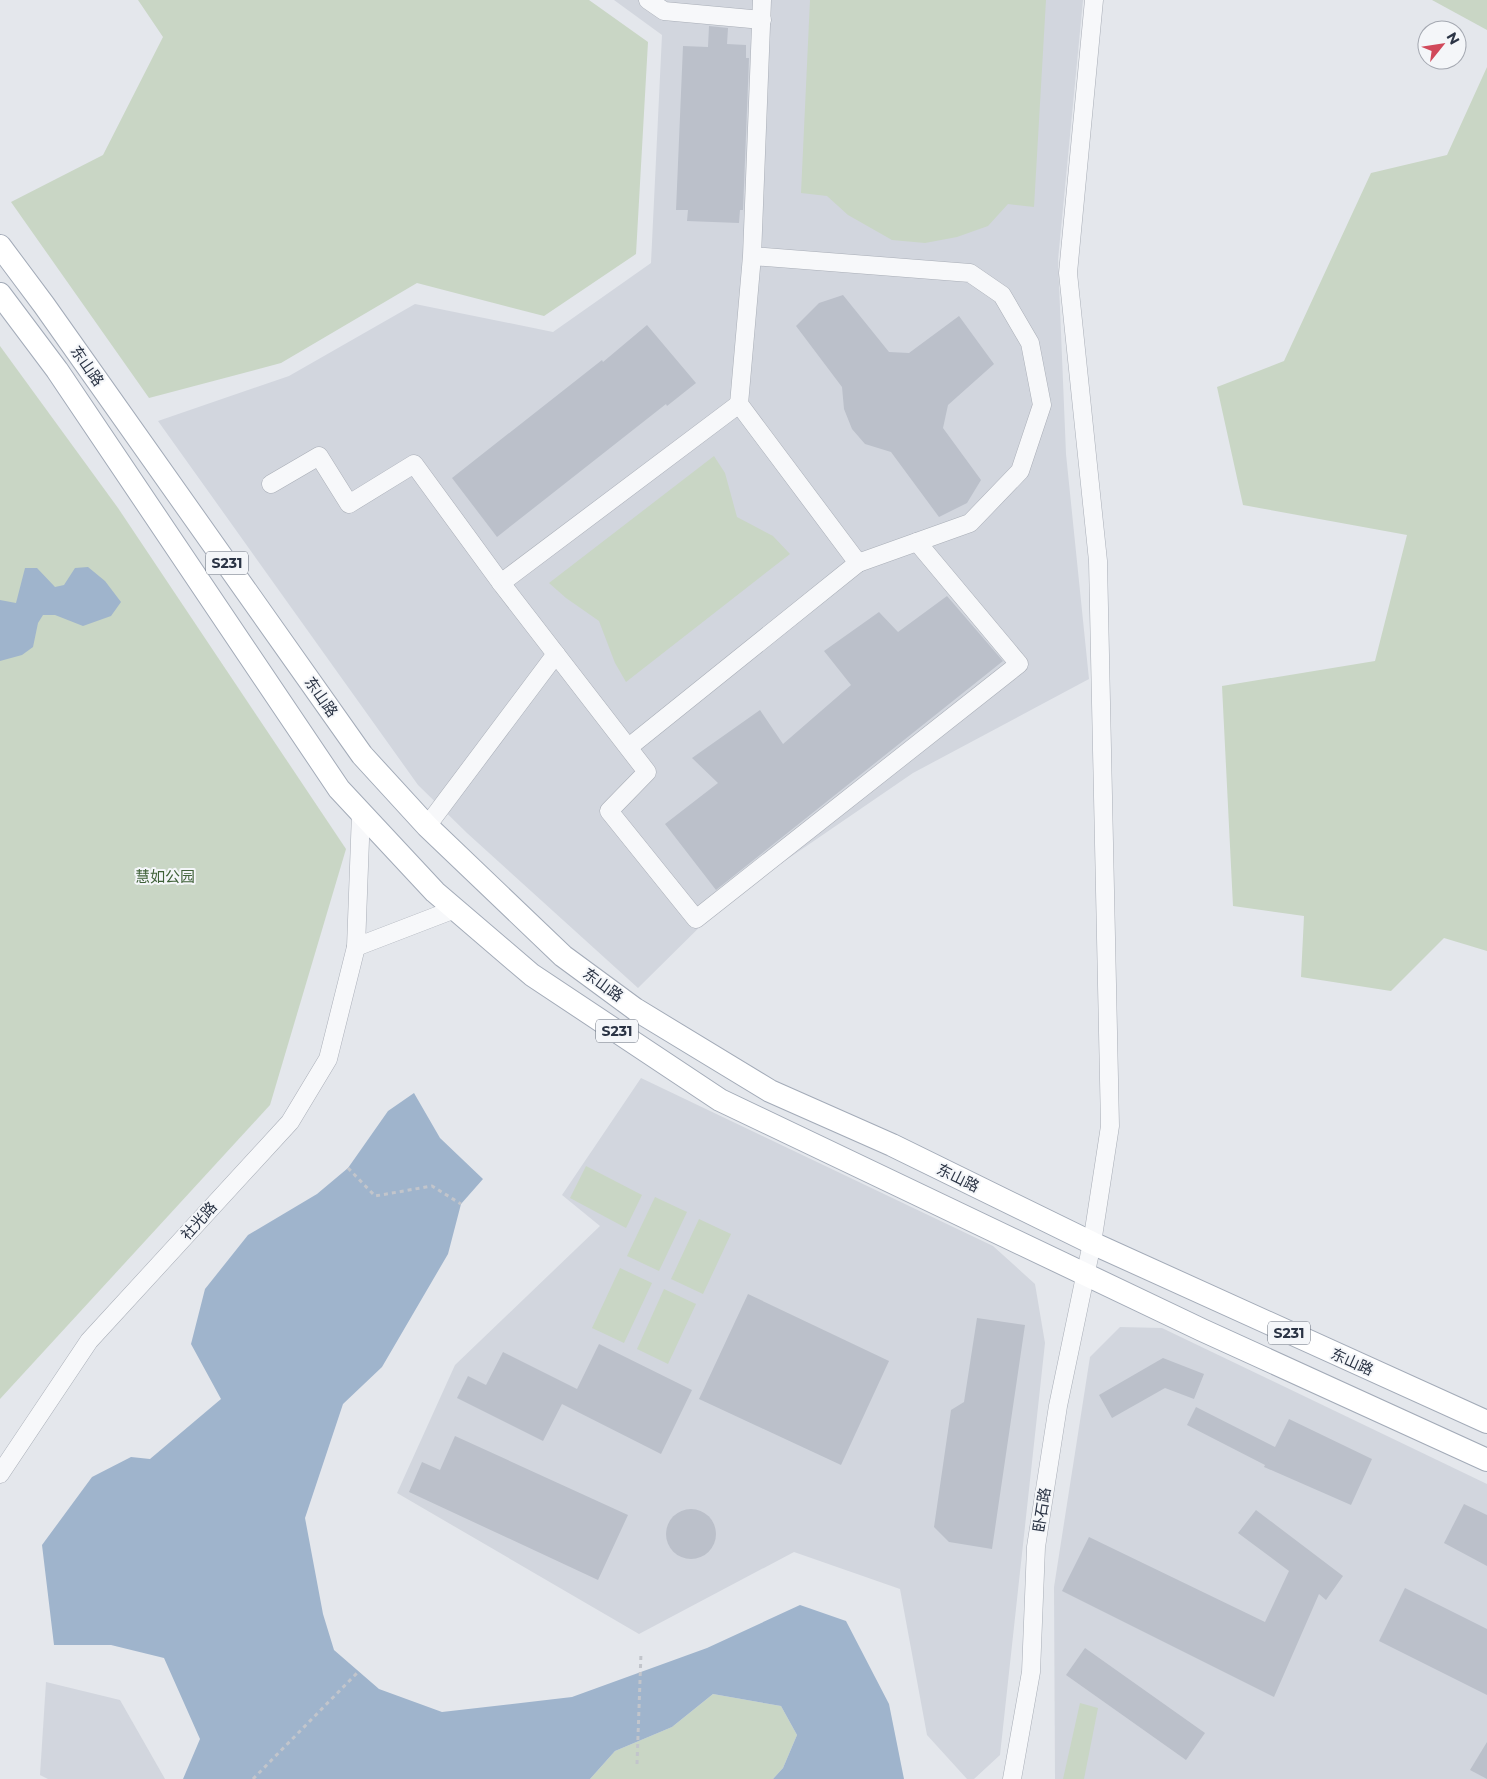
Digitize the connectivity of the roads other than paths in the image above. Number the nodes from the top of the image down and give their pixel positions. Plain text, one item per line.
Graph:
1 (648, 0) edge
2 (762, 0) edge
3 (1094, 0) edge
4 (762, 20) junction
5 (0, 246) edge
6 (752, 256) junction
7 (0, 294) edge
8 (739, 404) junction
9 (271, 484) dead end
10 (917, 542) junction
11 (858, 563) junction
12 (501, 583) junction
13 (556, 654) junction
14 (629, 747) junction
15 (361, 813) junction
16 (427, 826) junction
17 (455, 909) junction
18 (356, 947) junction
19 (1092, 1244) junction
20 (1086, 1274) junction
21 (1487, 1422) edge
22 (1487, 1460) edge
23 (0, 1474) edge
24 (1012, 1779) edge

1 - 4 street
2 - 4 street
3 - 19 street, 卧石路
4 - 6 street
5 - 16 main road, 东山路 / S231
6 - 8 street
6 - 10 street
7 - 15 main road, 东山路 / S231
8 - 11 street
8 - 12 street
9 - 12 street
10 - 11 street
10 - 14 street
11 - 14 street
12 - 13 street
13 - 14 street
13 - 16 street
15 - 17 main road, 东山路 / S231
15 - 18 street, 社光路
16 - 19 main road, 东山路 / S231
17 - 18 street
17 - 20 main road, 东山路 / S231
18 - 23 street, 社光路
19 - 20 street, 卧石路
19 - 21 main road, 东山路 / S231
20 - 22 main road, 东山路 / S231
20 - 24 street, 卧石路

